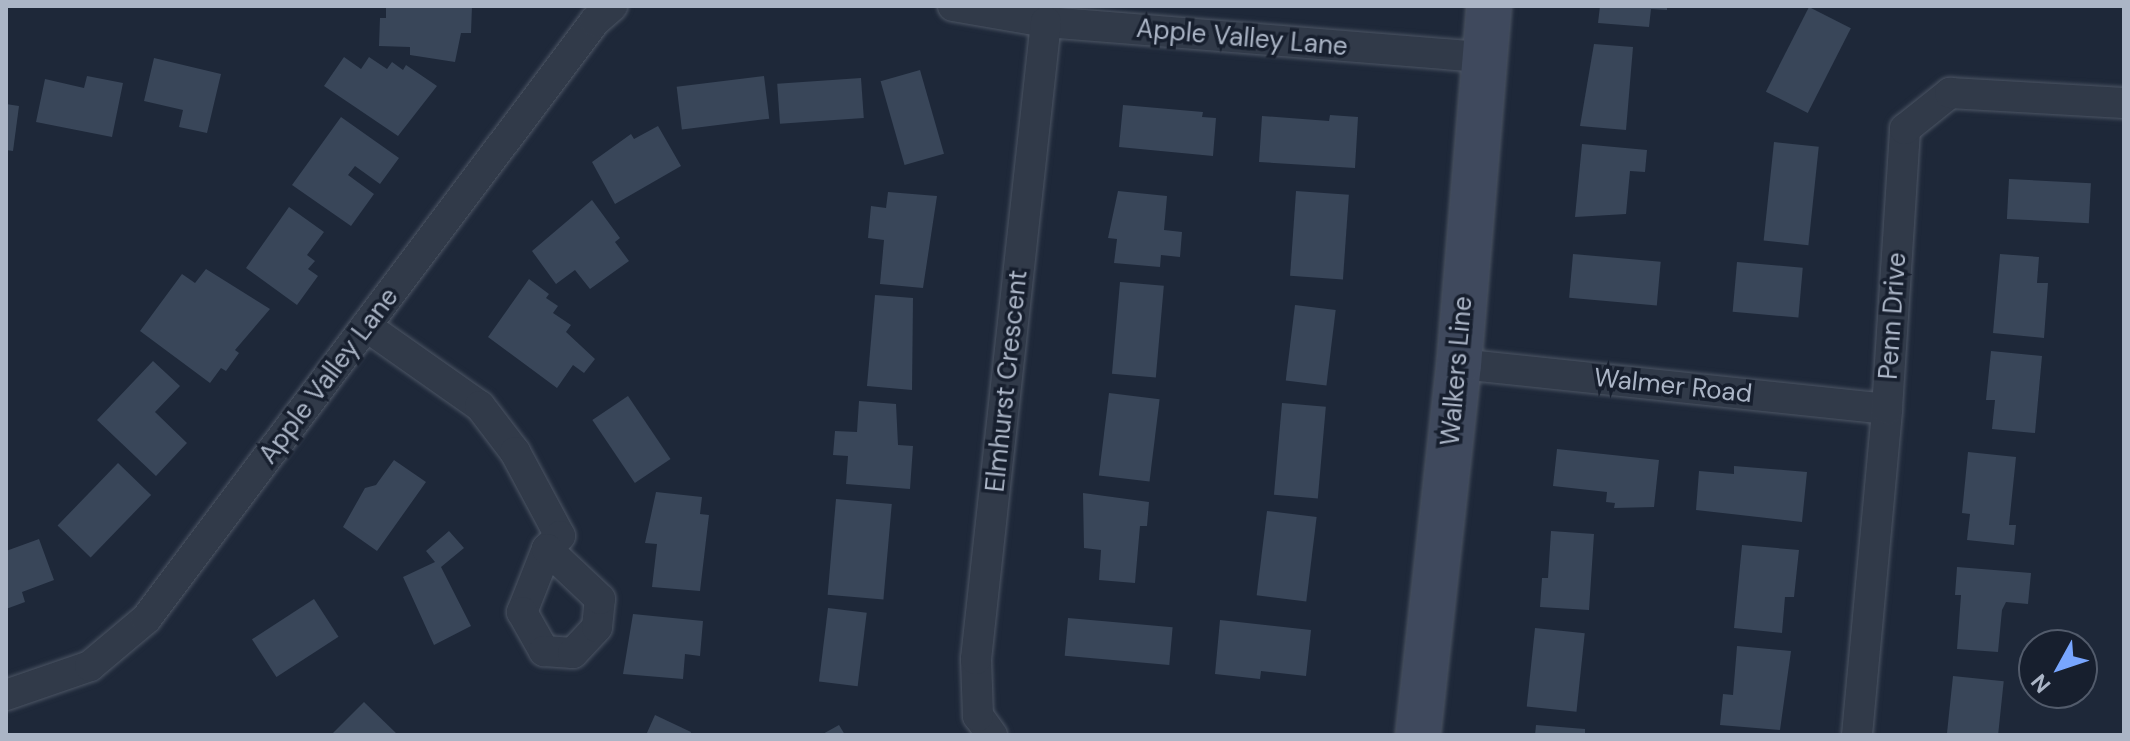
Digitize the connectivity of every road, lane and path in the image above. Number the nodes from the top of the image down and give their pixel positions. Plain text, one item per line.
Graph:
1 (612, 6) edge
2 (953, 6) edge
3 (1489, 6) edge
4 (1046, 22) junction
5 (1483, 57) junction
6 (2124, 103) edge
7 (366, 326) junction
8 (1459, 364) junction
9 (1887, 409) junction
10 (547, 549) dead end
11 (6, 695) edge
12 (992, 735) edge
13 (1418, 735) edge
14 (1857, 735) edge

1 - 7 street, Apple Valley Lane
2 - 4 street, Apple Valley Lane
3 - 5 main road, Walkers Line
4 - 5 street, Apple Valley Lane
4 - 12 street, Elmhurst Crescent
5 - 8 main road, Walkers Line
6 - 9 street, Penn Drive
7 - 10 street
7 - 11 street, Apple Valley Lane
8 - 9 street, Walmer Road
8 - 13 main road, Walkers Line
9 - 14 street, Penn Drive

